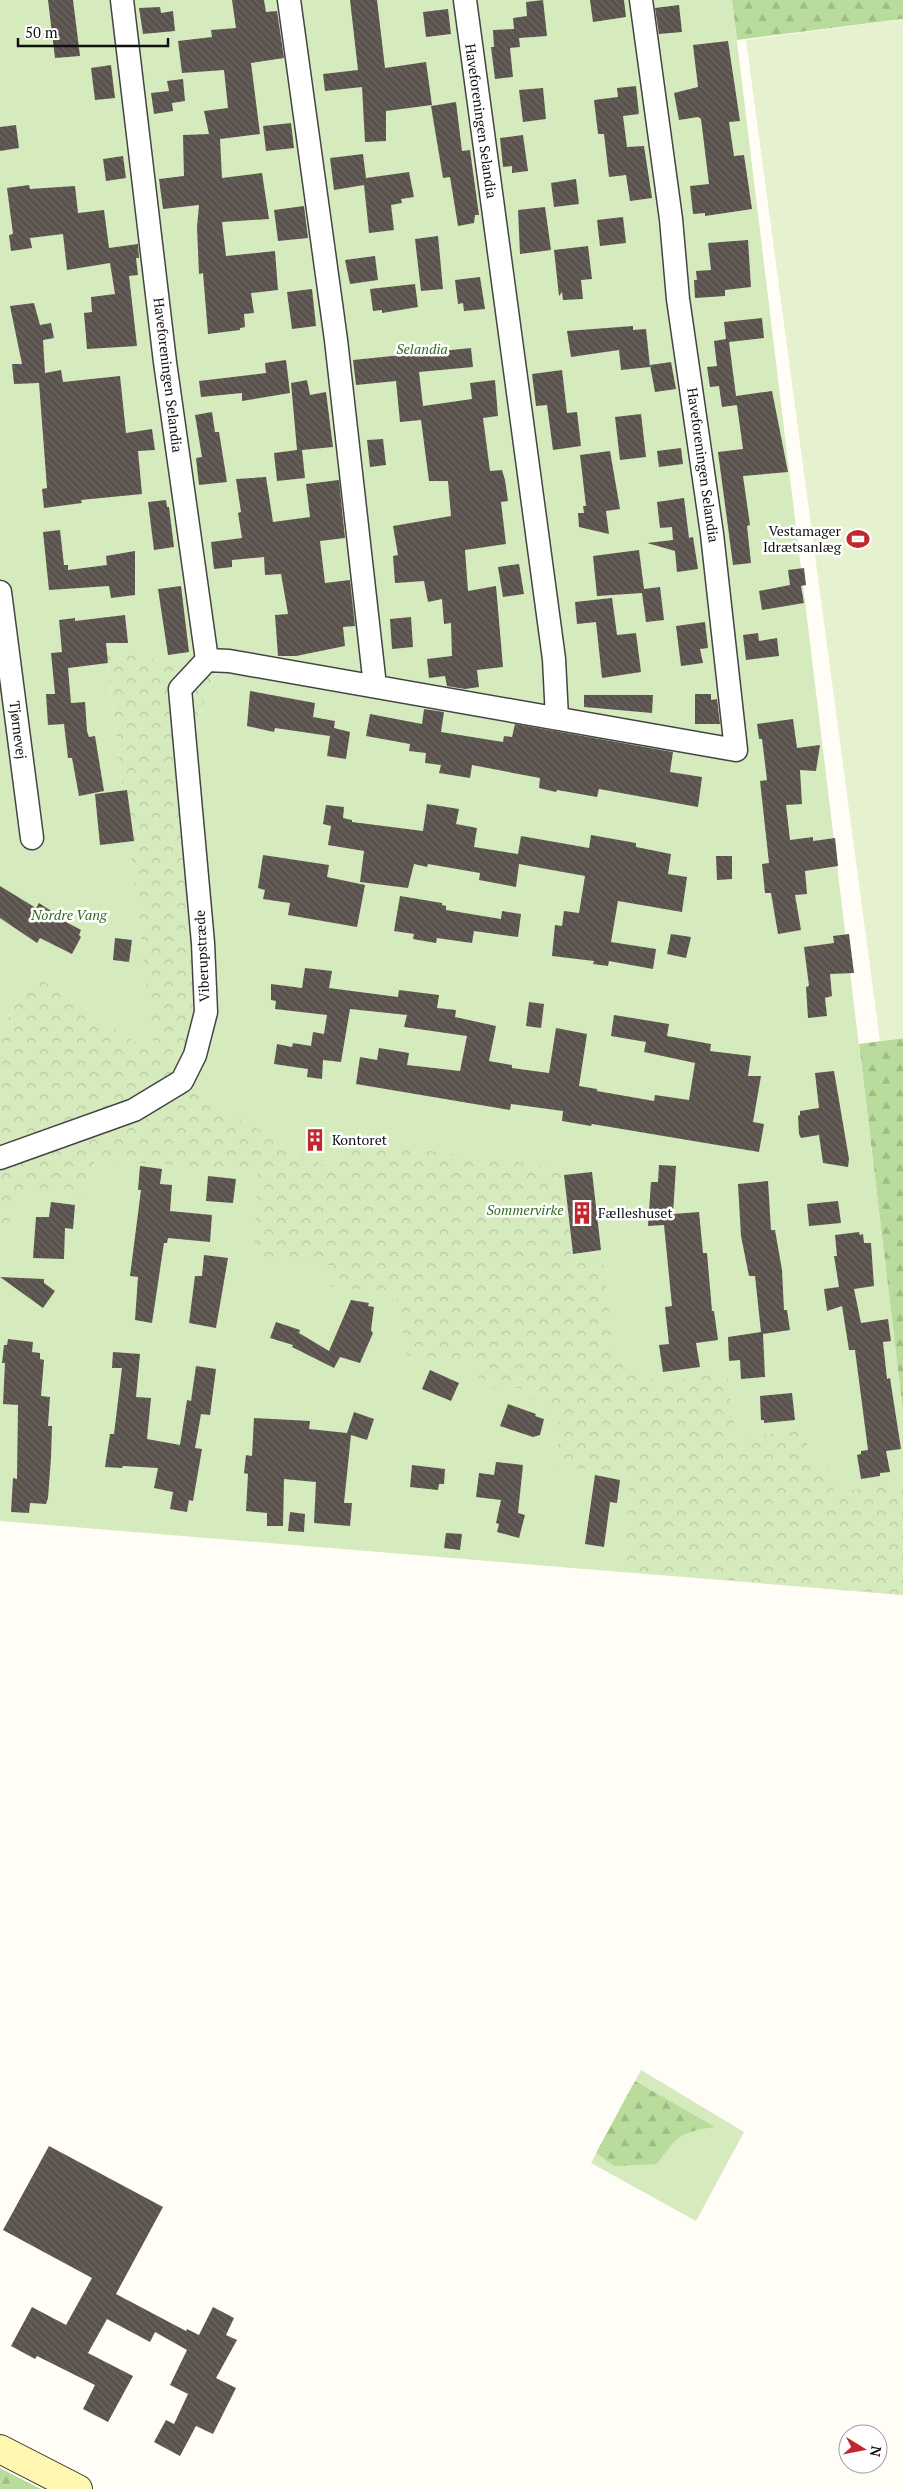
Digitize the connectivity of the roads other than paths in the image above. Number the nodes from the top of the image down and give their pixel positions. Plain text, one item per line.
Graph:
1 (122, 0) edge
2 (289, 0) edge
3 (465, 0) edge
4 (641, 0) edge
5 (0, 592) edge
6 (207, 660) junction
7 (375, 686) junction
8 (557, 718) junction
9 (32, 838) dead end
10 (0, 1158) edge
11 (0, 2449) edge
12 (78, 2489) edge

1 - 6 street, Haveforeningen Selandia
2 - 7 street
3 - 8 street, Haveforeningen Selandia
4 - 8 street, Haveforeningen Selandia
5 - 9 street, Tjørnevej
6 - 7 street, Haveforeningen Selandia
6 - 10 street, Viberupstræde
7 - 8 street, Haveforeningen Selandia
11 - 12 street

